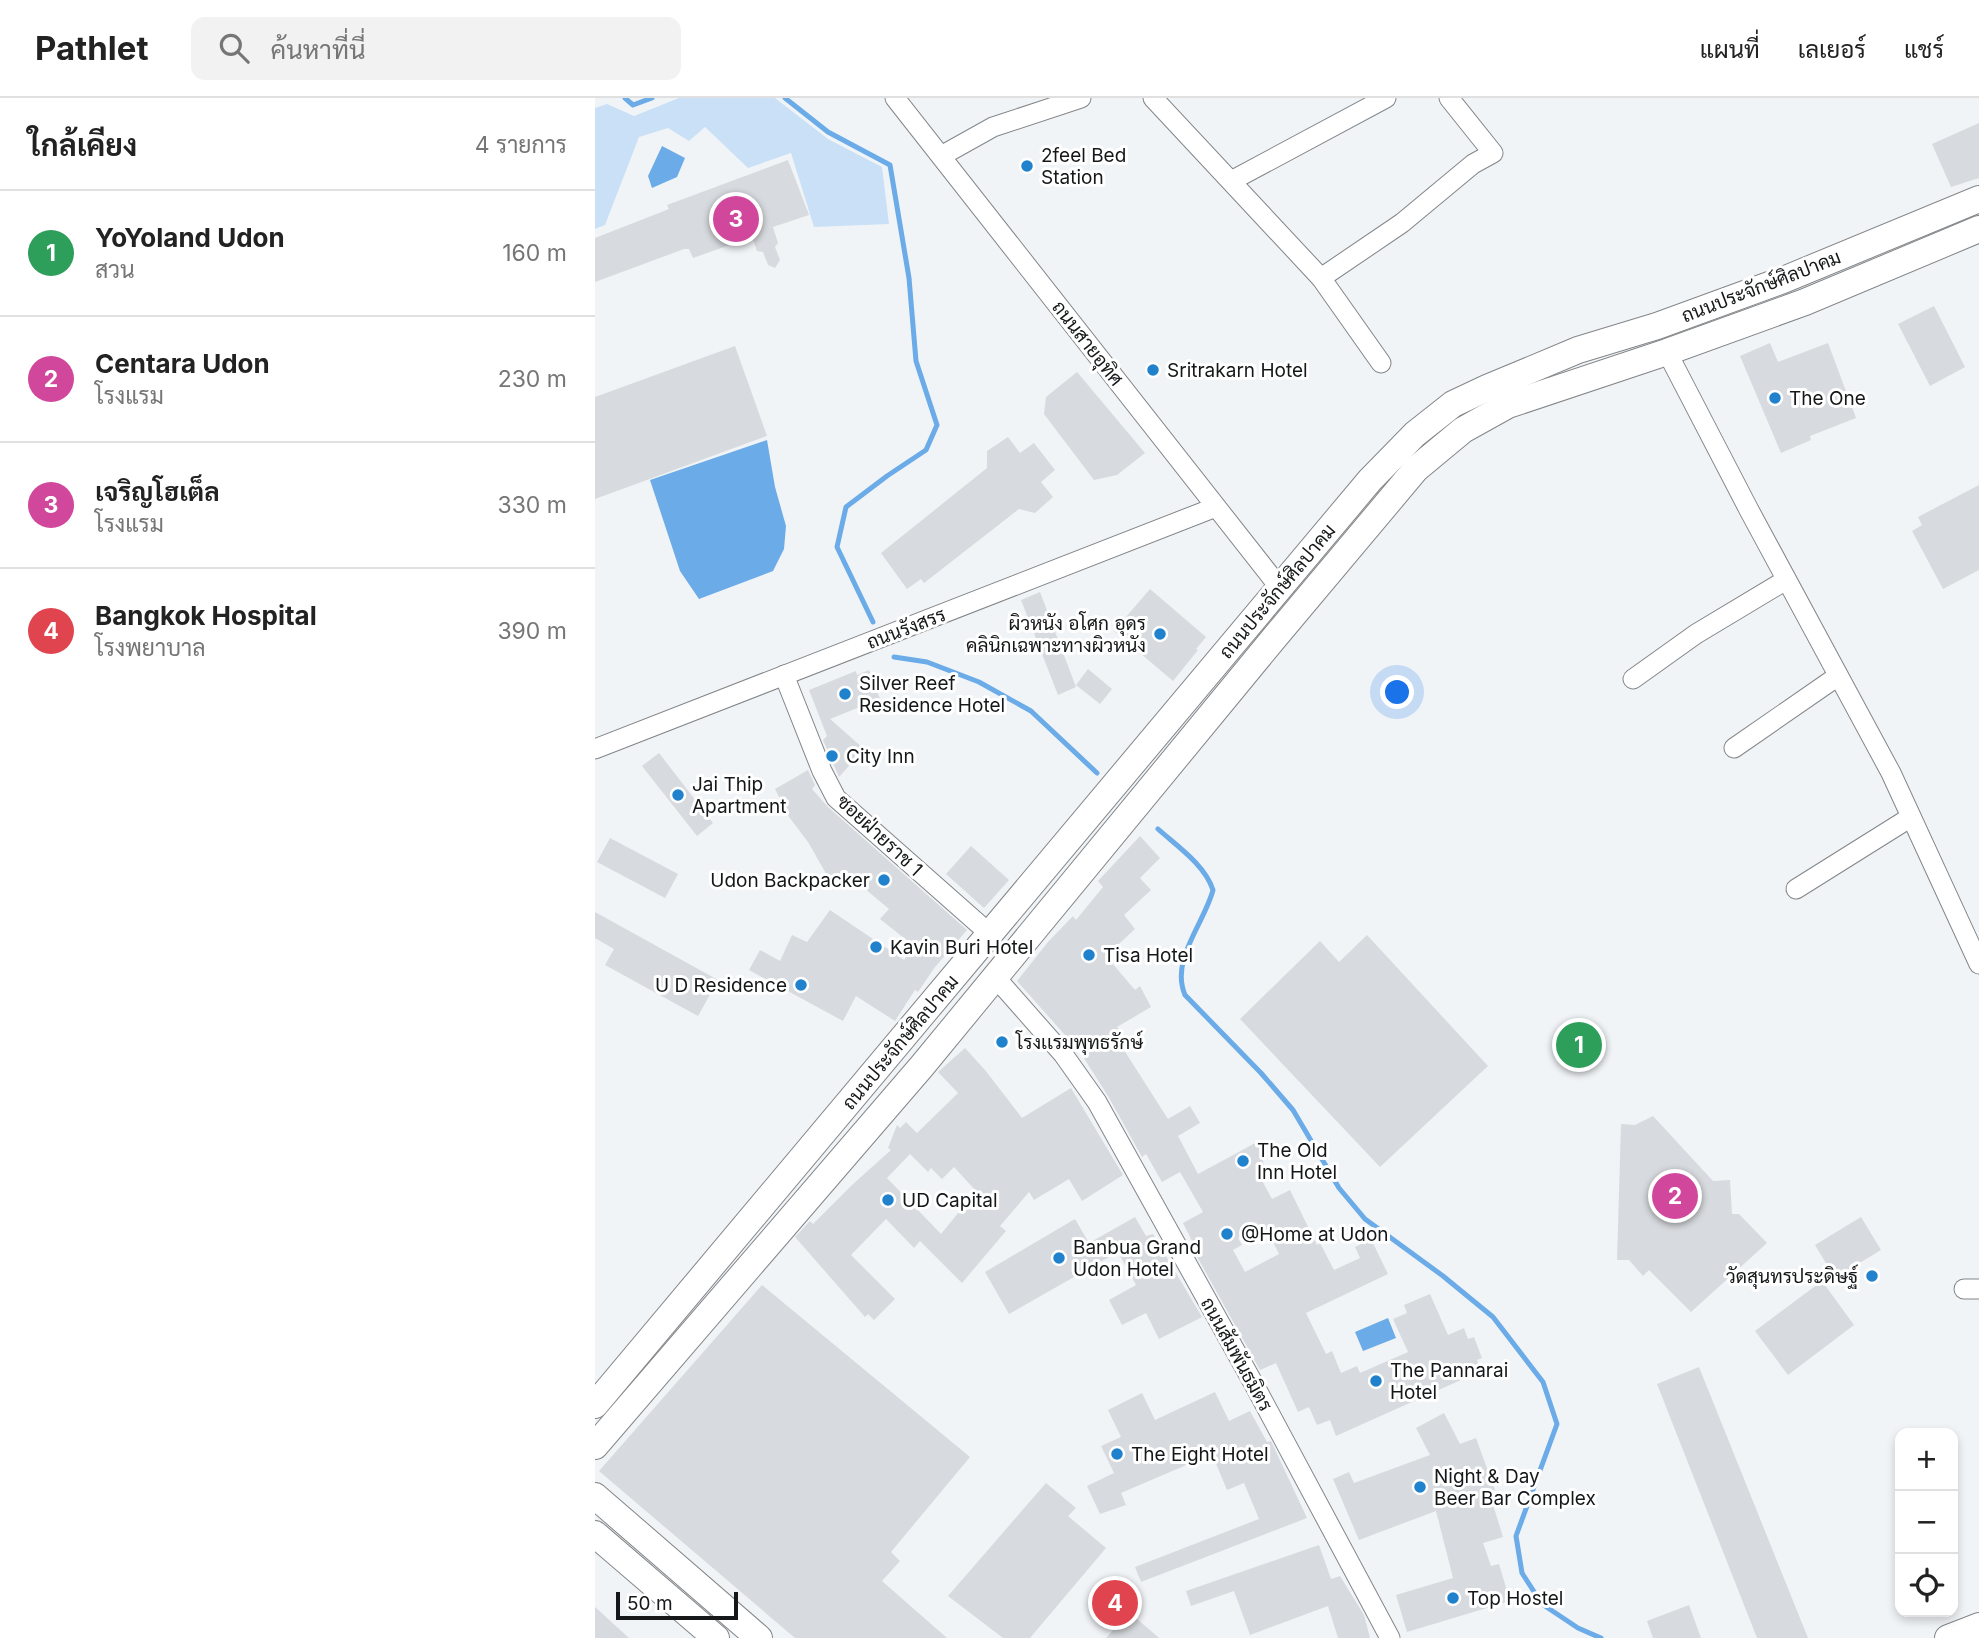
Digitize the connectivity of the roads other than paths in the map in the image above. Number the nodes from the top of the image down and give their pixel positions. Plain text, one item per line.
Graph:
1 (895, 98) edge
2 (1081, 98) edge
3 (1153, 98) edge
4 (1386, 98) edge
5 (1449, 98) edge
6 (941, 156) junction
7 (1231, 181) junction
8 (1979, 199) edge
9 (1979, 229) edge
10 (1321, 278) junction
11 (1657, 326) junction
12 (1667, 352) junction
13 (1381, 363) dead end
14 (1216, 507) junction
15 (1786, 580) junction
16 (1279, 588) junction
17 (1296, 611) junction
18 (785, 675) junction
19 (1838, 676) junction
20 (1633, 679) dead end
21 (1734, 748) dead end
22 (595, 749) edge
23 (1137, 759) junction
24 (1160, 780) junction
25 (1911, 817) junction
26 (1796, 889) dead end
27 (990, 934) junction
28 (971, 957) junction
29 (1979, 964) edge
30 (996, 978) junction
31 (785, 1180) junction
32 (808, 1201) junction
33 (750, 1222) junction
34 (772, 1243) junction
35 (595, 1405) edge
36 (595, 1446) edge
37 (595, 1496) edge
38 (595, 1534) edge
39 (1979, 1626) edge
40 (716, 1638) edge
41 (759, 1638) edge
42 (1390, 1638) edge
43 (1948, 1638) edge

1 - 6 street, ถนนสายอุทิศ
2 - 6 street
3 - 7 street
4 - 7 street
5 - 10 street
6 - 14 street, ถนนสายอุทิศ
7 - 10 street
8 - 11 street, ถนนประจักษ์ศิลปาคม
9 - 12 street, ถนนประจักษ์ศิลปาคม
10 - 13 street
11 - 12 street
11 - 16 street, ถนนประจักษ์ศิลปาคม
12 - 15 street
12 - 17 street, ถนนประจักษ์ศิลปาคม
14 - 16 street, ถนนสายอุทิศ
14 - 18 street, ถนนรังสรร
15 - 19 street
15 - 20 street
16 - 17 street
16 - 23 street, ถนนประจักษ์ศิลปาคม
17 - 24 street, ถนนประจักษ์ศิลปาคม
18 - 22 street, ถนนรังสรร
18 - 27 street, ซอยฝ่ายราช 1
19 - 21 street
19 - 25 street
23 - 24 street
23 - 27 street, ถนนประจักษ์ศิลปาคม
24 - 30 street, ถนนประจักษ์ศิลปาคม
25 - 26 street
25 - 29 street
27 - 28 street, ถนนประจักษ์ศิลปาคม
28 - 30 street
28 - 31 street, ถนนประจักษ์ศิลปาคม
30 - 32 street, ถนนประจักษ์ศิลปาคม
30 - 42 street, ถนนสัมพันธมิตร
31 - 32 street
31 - 33 street, ถนนประจักษ์ศิลปาคม
32 - 34 street, ถนนประจักษ์ศิลปาคม
33 - 34 street
33 - 35 street, ถนนประจักษ์ศิลปาคม
34 - 36 street, ถนนประจักษ์ศิลปาคม
37 - 41 street
38 - 40 street
39 - 43 street

